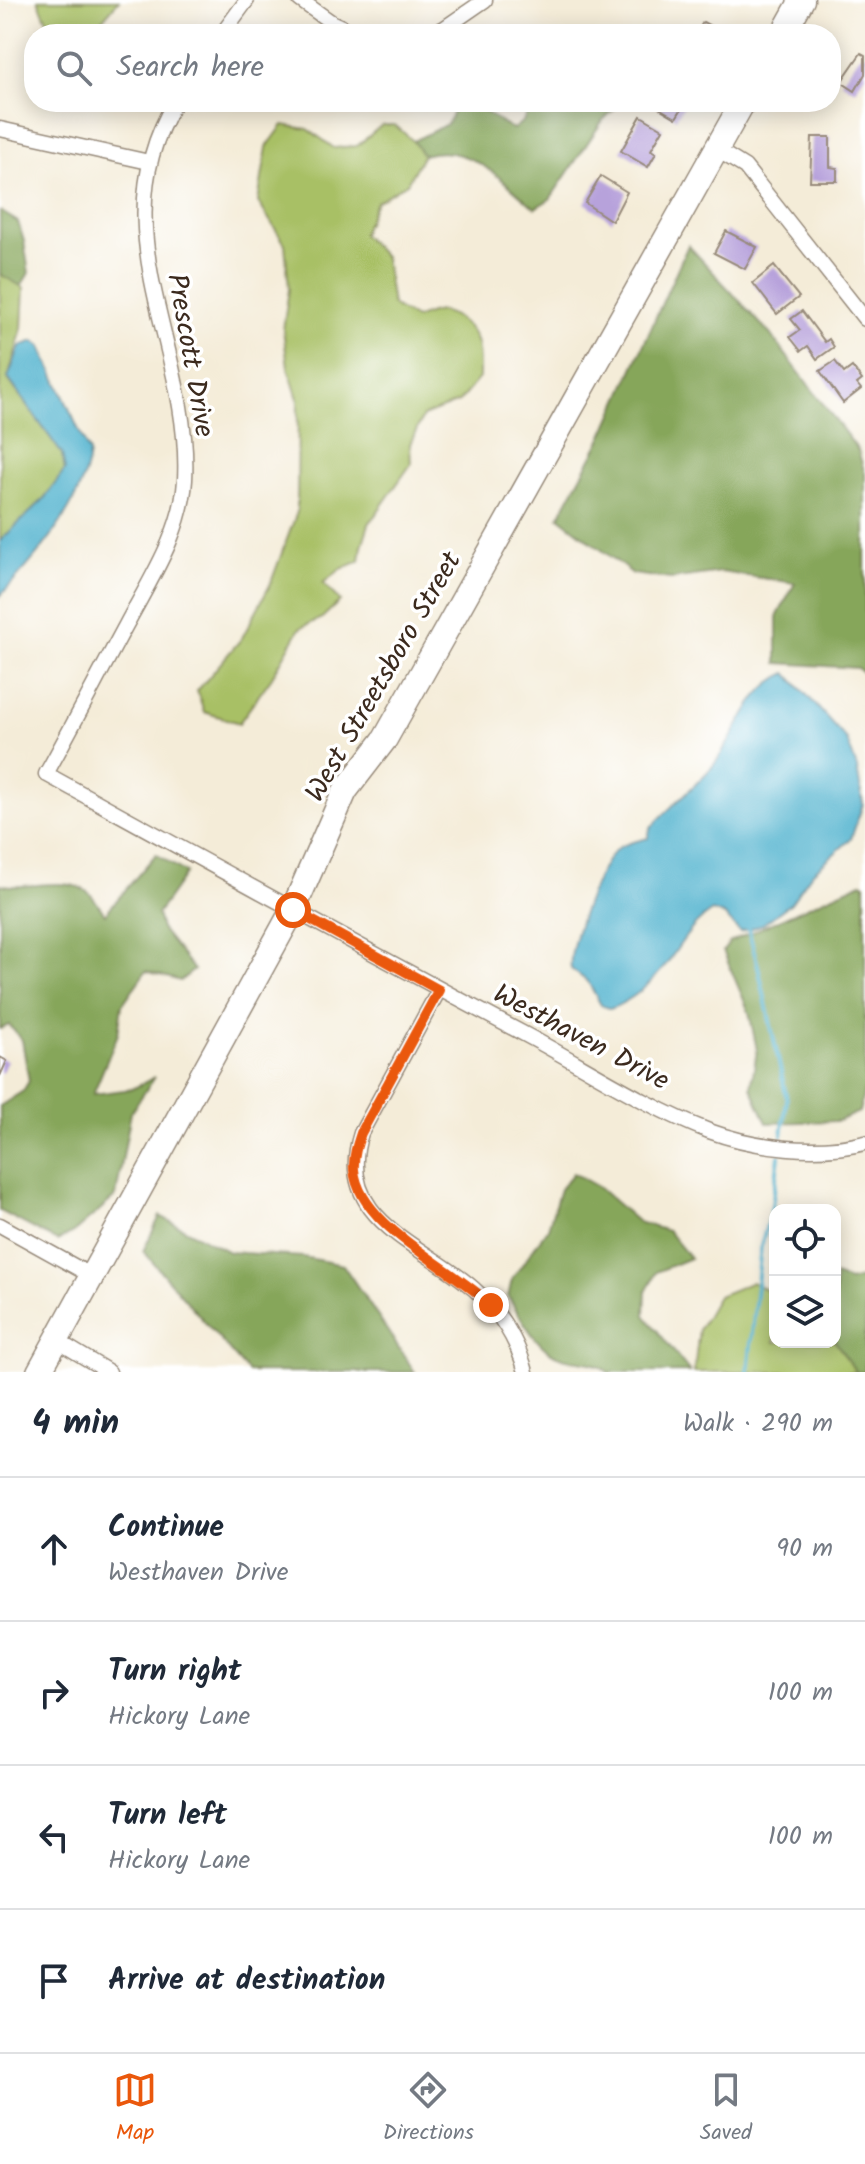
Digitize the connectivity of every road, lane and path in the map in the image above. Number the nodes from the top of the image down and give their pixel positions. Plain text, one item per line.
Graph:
1 (247, 0) edge
2 (300, 0) edge
3 (485, 0) edge
4 (802, 0) edge
5 (229, 24) edge
6 (335, 24) edge
7 (450, 24) edge
8 (789, 24) edge
9 (169, 112) edge
10 (737, 112) edge
11 (0, 129) edge
12 (716, 149) junction
13 (149, 162) junction
14 (865, 319) edge
15 (46, 774) joint
16 (293, 910) junction
17 (439, 990) junction
18 (865, 1143) edge
19 (0, 1225) edge
20 (92, 1276) junction
21 (56, 1340) junction
22 (39, 1372) edge
23 (109, 1372) edge
24 (526, 1372) edge

1 - 5 street
2 - 6 street
3 - 7 street
4 - 8 main road
9 - 13 street, Prescott Drive
10 - 12 main road, West Streetsboro Street
11 - 13 street
12 - 14 street
12 - 16 main road, West Streetsboro Street
13 - 15 street, Prescott Drive
15 - 16 street, Westhaven Drive
16 - 17 street, Westhaven Drive
16 - 20 main road, West Streetsboro Street
17 - 18 street, Westhaven Drive
17 - 24 street
19 - 20 street
20 - 21 main road, West Streetsboro Street
21 - 22 main road, West Streetsboro Street
21 - 23 street

